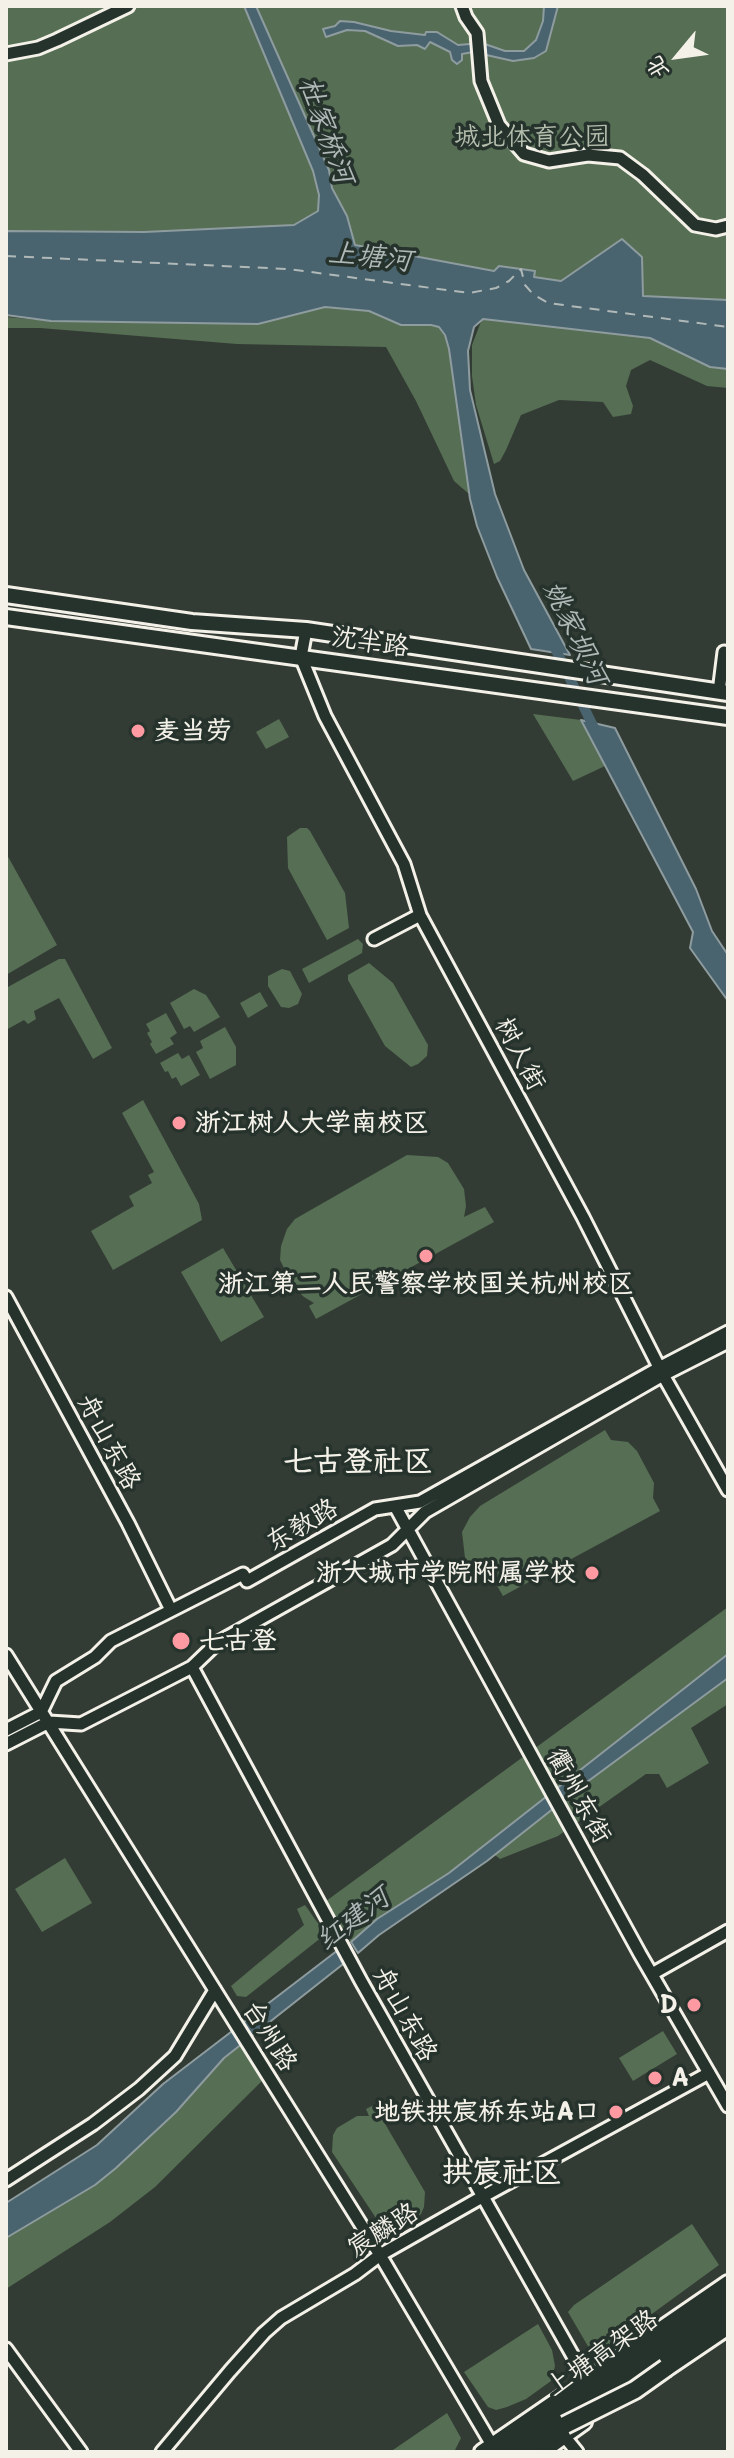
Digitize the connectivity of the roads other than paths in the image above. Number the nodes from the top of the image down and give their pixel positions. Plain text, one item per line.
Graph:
1 (128, 6) edge
2 (462, 6) edge
3 (6, 54) edge
4 (728, 226) edge
5 (6, 595) edge
6 (6, 617) edge
7 (306, 630) junction
8 (724, 652) dead end
9 (301, 657) junction
10 (723, 692) edge
11 (728, 717) edge
12 (420, 915) junction
13 (374, 939) dead end
14 (6, 1297) edge
15 (728, 1332) edge
16 (728, 1342) edge
17 (661, 1371) junction
18 (728, 1490) edge
19 (395, 1506) junction
20 (408, 1529) junction
21 (171, 1610) junction
22 (6, 1655) edge
23 (192, 1667) junction
24 (41, 1712) junction
25 (49, 1722) junction
26 (6, 1730) edge
27 (6, 1744) edge
28 (728, 1931) edge
29 (652, 1974) junction
30 (215, 1990) junction
31 (709, 2073) junction
32 (728, 2106) edge
33 (6, 2180) edge
34 (482, 2197) junction
35 (380, 2255) junction
36 (728, 2284) edge
37 (728, 2294) edge
38 (728, 2310) edge
39 (728, 2323) edge
40 (6, 2349) edge
41 (586, 2379) junction
42 (562, 2425) junction
43 (492, 2450) edge
44 (81, 2452) edge
45 (162, 2452) edge
46 (527, 2452) edge
47 (542, 2452) edge
48 (577, 2452) edge

1 - 3 street
2 - 4 street
5 - 7 main road, 沈半路
6 - 9 main road, 沈半路
7 - 9 street
7 - 10 main road, 沈半路
8 - 10 street
9 - 11 main road, 沈半路
9 - 12 street, 树人街
12 - 13 street
12 - 17 street, 树人街
14 - 21 street, 舟山东路
15 - 17 street, 东教路
16 - 17 street, 东教路
17 - 18 street, 树人街
17 - 19 street, 东教路
17 - 20 street, 东教路
19 - 20 street, 衢州东街
19 - 21 street, 东教路
20 - 23 street, 东教路
20 - 29 street, 衢州东街
21 - 24 street, 东教路
22 - 24 street, 台州路
23 - 25 street, 东教路
23 - 34 street, 舟山东路
24 - 25 street, 台州路
24 - 26 street
25 - 27 street, 东教路
25 - 30 street, 台州路
28 - 29 street
29 - 31 street, 衢州东街
30 - 33 street
30 - 35 street, 台州路
31 - 32 street, 衢州东街
31 - 34 street, 宸麟路
34 - 35 street, 宸麟路
34 - 41 street, 舟山东路
35 - 43 street, 台州路
35 - 45 street, 宸麟路
36 - 41 main road
36 - 42 highway
37 - 42 highway, 上塘高架路
38 - 42 highway, 上塘高架路, bridge
39 - 42 highway, bridge
40 - 44 street
41 - 43 main road
42 - 43 highway, 上塘高架路
42 - 46 highway, 上塘高架路
42 - 47 main road
42 - 48 street

